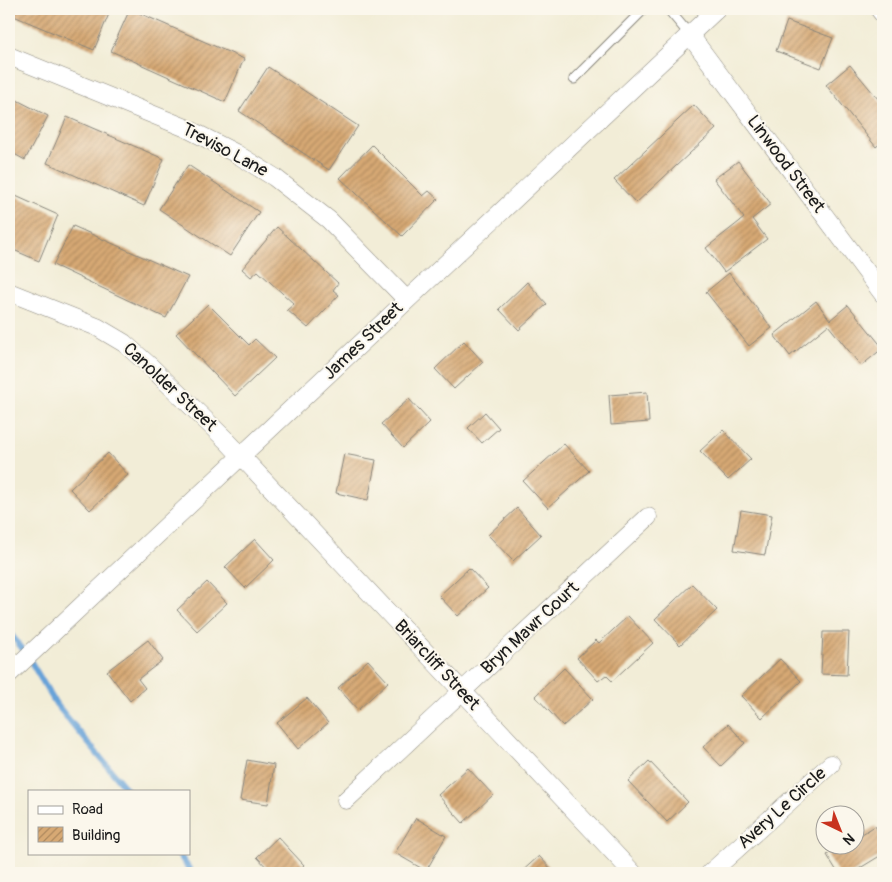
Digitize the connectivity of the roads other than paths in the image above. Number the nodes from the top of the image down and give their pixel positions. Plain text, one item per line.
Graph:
1 (644, 9) edge
2 (668, 9) edge
3 (717, 9) edge
4 (879, 9) edge
5 (883, 14) edge
6 (689, 34) junction
7 (9, 56) edge
8 (574, 79) dead end
9 (9, 292) edge
10 (883, 294) edge
11 (406, 299) junction
12 (242, 457) junction
13 (648, 517) dead end
14 (13, 670) edge
15 (461, 692) junction
16 (831, 764) dead end
17 (346, 800) dead end
18 (633, 873) edge
19 (710, 873) edge

1 - 8 lane
2 - 6 lane
3 - 6 street, James Street
4 - 5 street
6 - 10 street, Linwood Street
6 - 11 street, James Street
7 - 11 street, Treviso Lane
9 - 12 street, Canolder Street
11 - 12 street, James Street
12 - 14 street, James Street
12 - 15 street, Briarcliff Street
13 - 15 street, Bryn Mawr Court
15 - 17 street, Bryn Mawr Court
15 - 18 street, Briarcliff Street
16 - 19 street, Avery Le Circle

